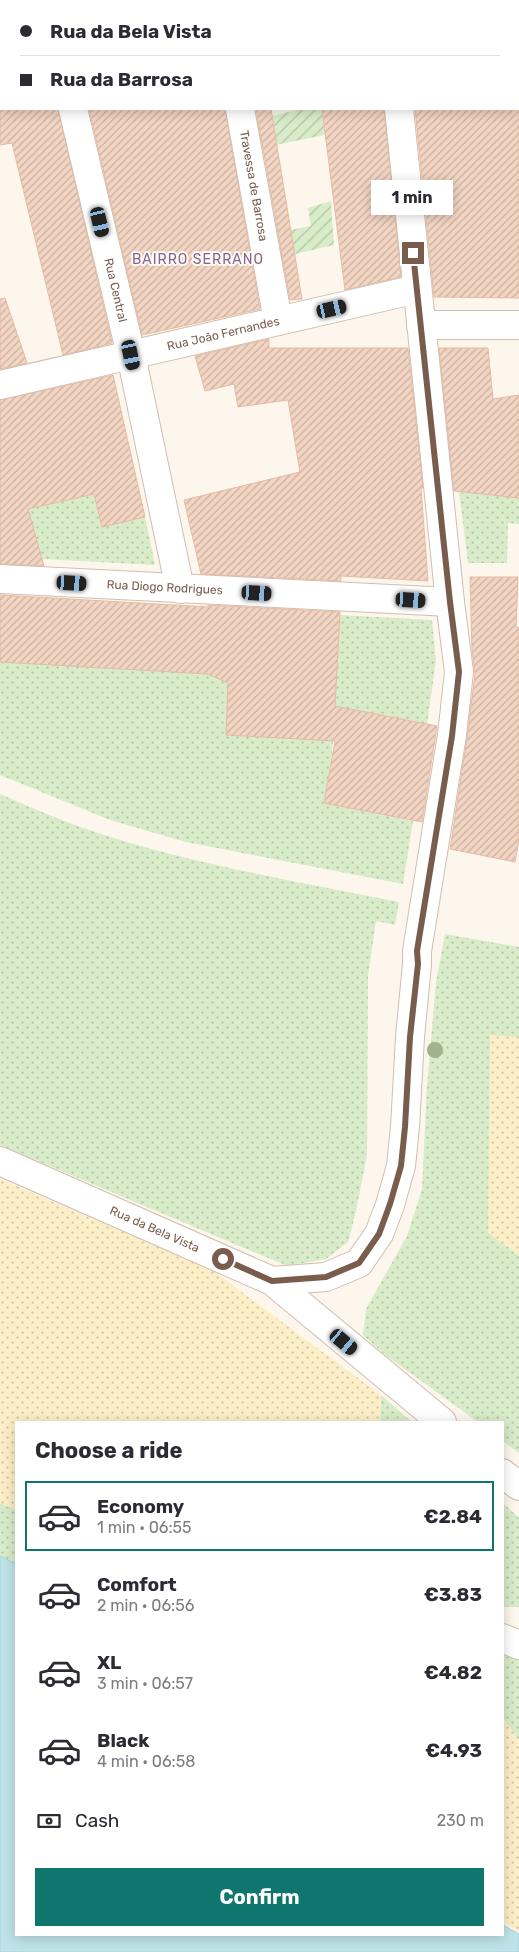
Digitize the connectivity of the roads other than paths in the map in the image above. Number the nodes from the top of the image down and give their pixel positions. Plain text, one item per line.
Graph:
1 (73, 110) edge
2 (240, 110) edge
3 (399, 110) edge
4 (417, 289) junction
5 (278, 321) junction
6 (421, 325) junction
7 (519, 325) edge
8 (131, 355) junction
9 (0, 385) edge
10 (0, 579) edge
11 (180, 589) junction
12 (450, 602) junction
13 (0, 1161) edge
14 (272, 1281) junction
15 (441, 1421) edge
16 (504, 1475) edge
17 (519, 1486) edge
18 (504, 1639) edge
19 (519, 1644) edge

1 - 8 street, Rua Central
2 - 5 street, Travessa de Barrosa
3 - 4 street
4 - 5 street, Rua João Fernandes
4 - 6 street
5 - 8 street, Rua João Fernandes
6 - 7 street
6 - 12 street
8 - 9 street, Rua João Fernandes
8 - 11 street, Rua Central
10 - 11 street, Rua Diogo Rodrigues
11 - 12 street, Rua Diogo Rodrigues
12 - 14 street
13 - 14 street, Rua da Bela Vista
14 - 15 street, Rua da Bela Vista
16 - 17 street
18 - 19 street

